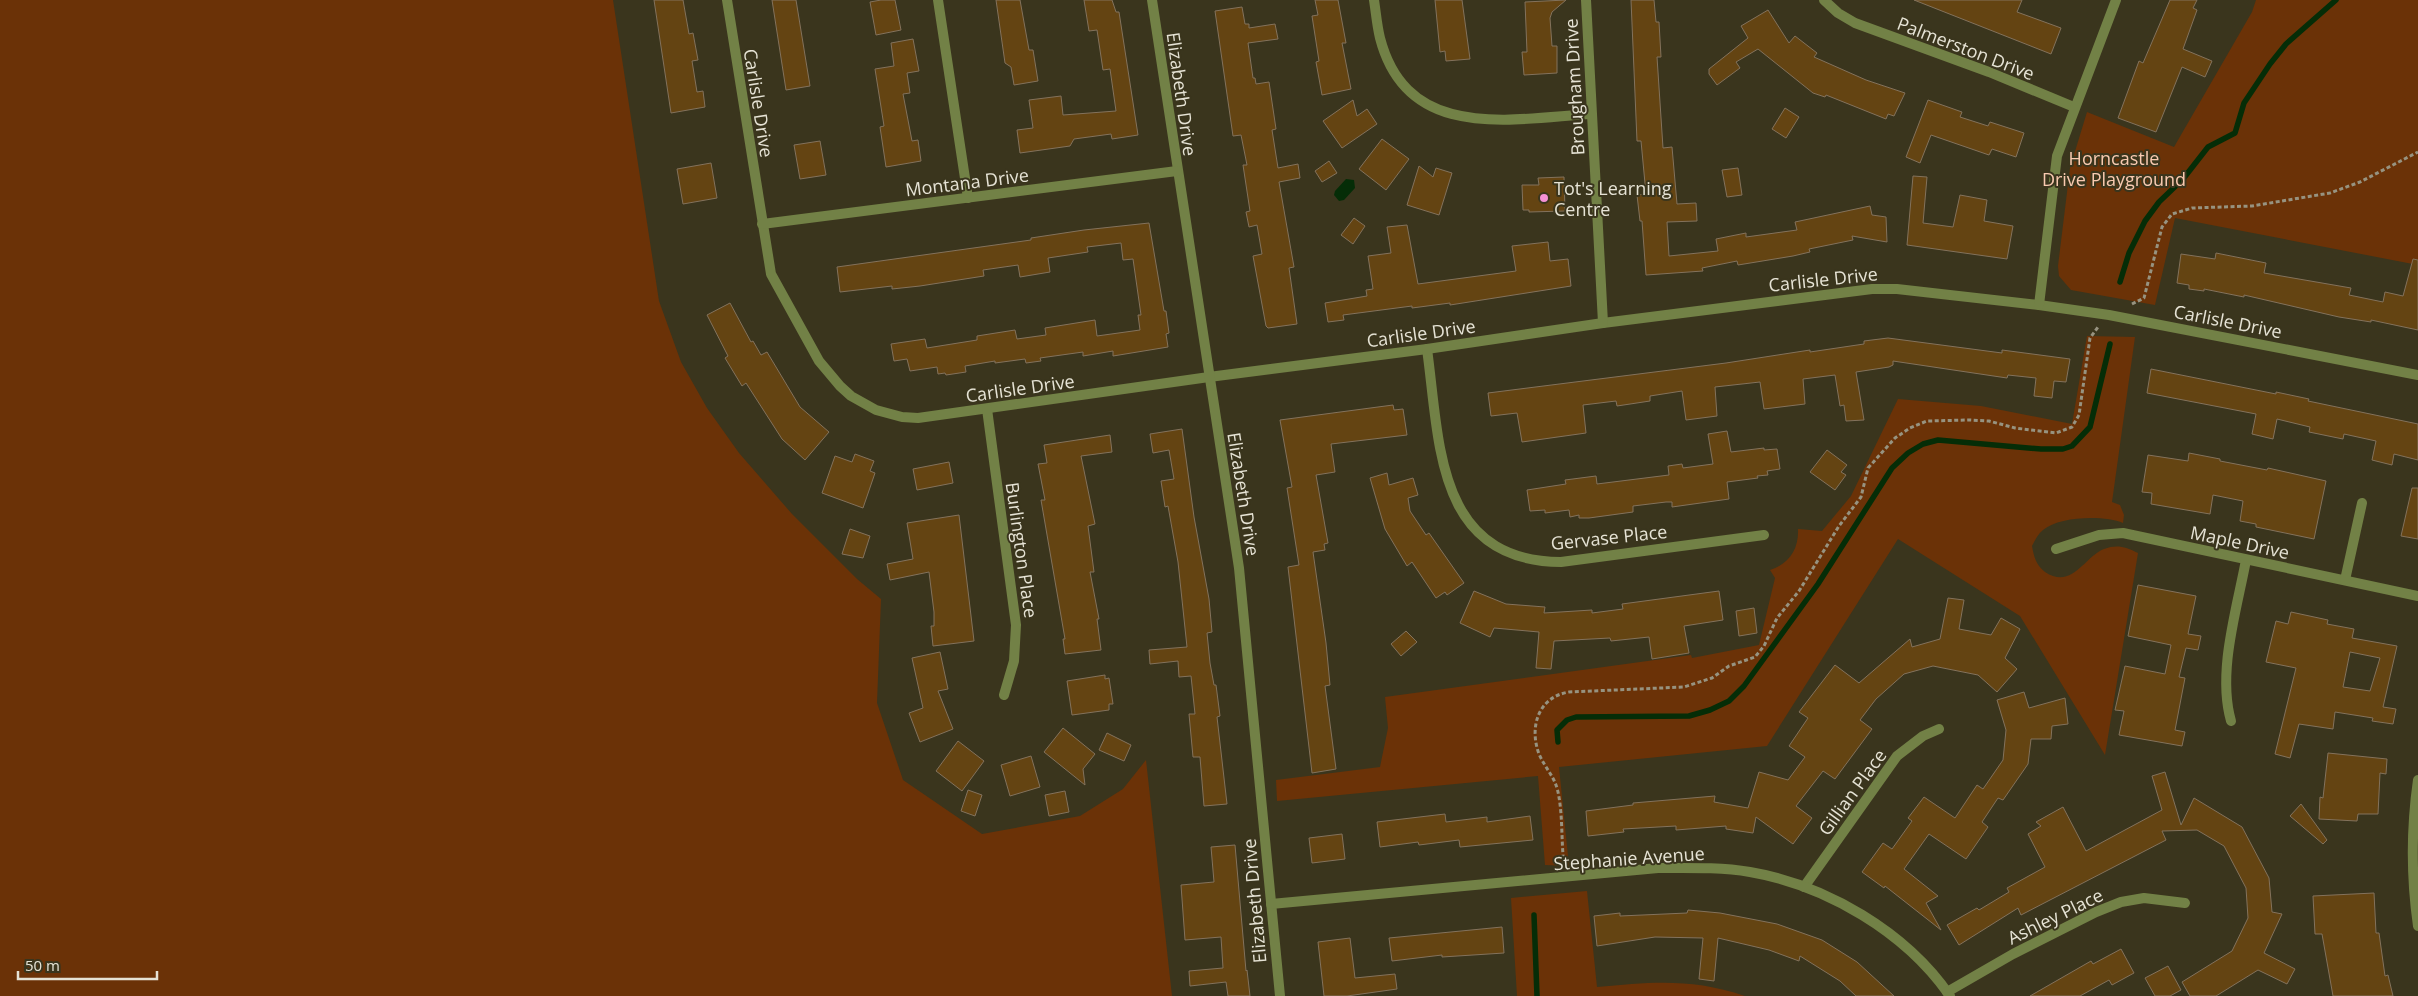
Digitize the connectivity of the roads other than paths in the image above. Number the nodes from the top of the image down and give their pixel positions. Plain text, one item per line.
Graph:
1 (727, 0) edge
2 (938, 0) edge
3 (1152, 0) edge
4 (1374, 0) edge
5 (1586, 0) edge
6 (1824, 0) edge
7 (2116, 0) edge
8 (2074, 107) junction
9 (1591, 114) junction
10 (1177, 171) junction
11 (968, 198) junction
12 (762, 224) junction
13 (2039, 305) junction
14 (1603, 323) junction
15 (1427, 349) junction
16 (2418, 375) edge
17 (1209, 377) junction
18 (987, 409) junction
19 (2362, 503) dead end
20 (1764, 536) dead end
21 (2056, 549) dead end
22 (2246, 560) junction
23 (2346, 580) junction
24 (2418, 596) edge
25 (1004, 695) dead end
26 (2231, 721) dead end
27 (1939, 729) dead end
28 (2418, 780) edge
29 (1804, 887) junction
30 (2185, 903) dead end
31 (1271, 904) junction
32 (2418, 926) edge
33 (1949, 994) edge
34 (1280, 996) edge

1 - 12 street, Carlisle Drive
2 - 11 street
3 - 10 street, Elizabeth Drive
4 - 9 street
5 - 9 street, Brougham Drive
6 - 8 street, Palmerston Drive
7 - 8 street
8 - 13 street
9 - 14 street, Brougham Drive
10 - 11 street, Montana Drive
10 - 17 street, Elizabeth Drive
11 - 12 street, Montana Drive
12 - 18 street, Carlisle Drive
13 - 14 street, Carlisle Drive
13 - 16 street, Carlisle Drive
14 - 15 street, Carlisle Drive
15 - 17 street, Carlisle Drive
15 - 20 street, Gervase Place
17 - 18 street, Carlisle Drive
17 - 31 street, Elizabeth Drive
18 - 25 street, Burlington Place
19 - 23 street
21 - 22 street, Maple Drive
22 - 23 street, Maple Drive
22 - 26 street
23 - 24 street, Maple Drive
27 - 29 street, Gillian Place
28 - 32 street
29 - 31 street, Stephanie Avenue
29 - 33 street, Stephanie Avenue
30 - 33 street, Ashley Place
31 - 34 street, Elizabeth Drive

